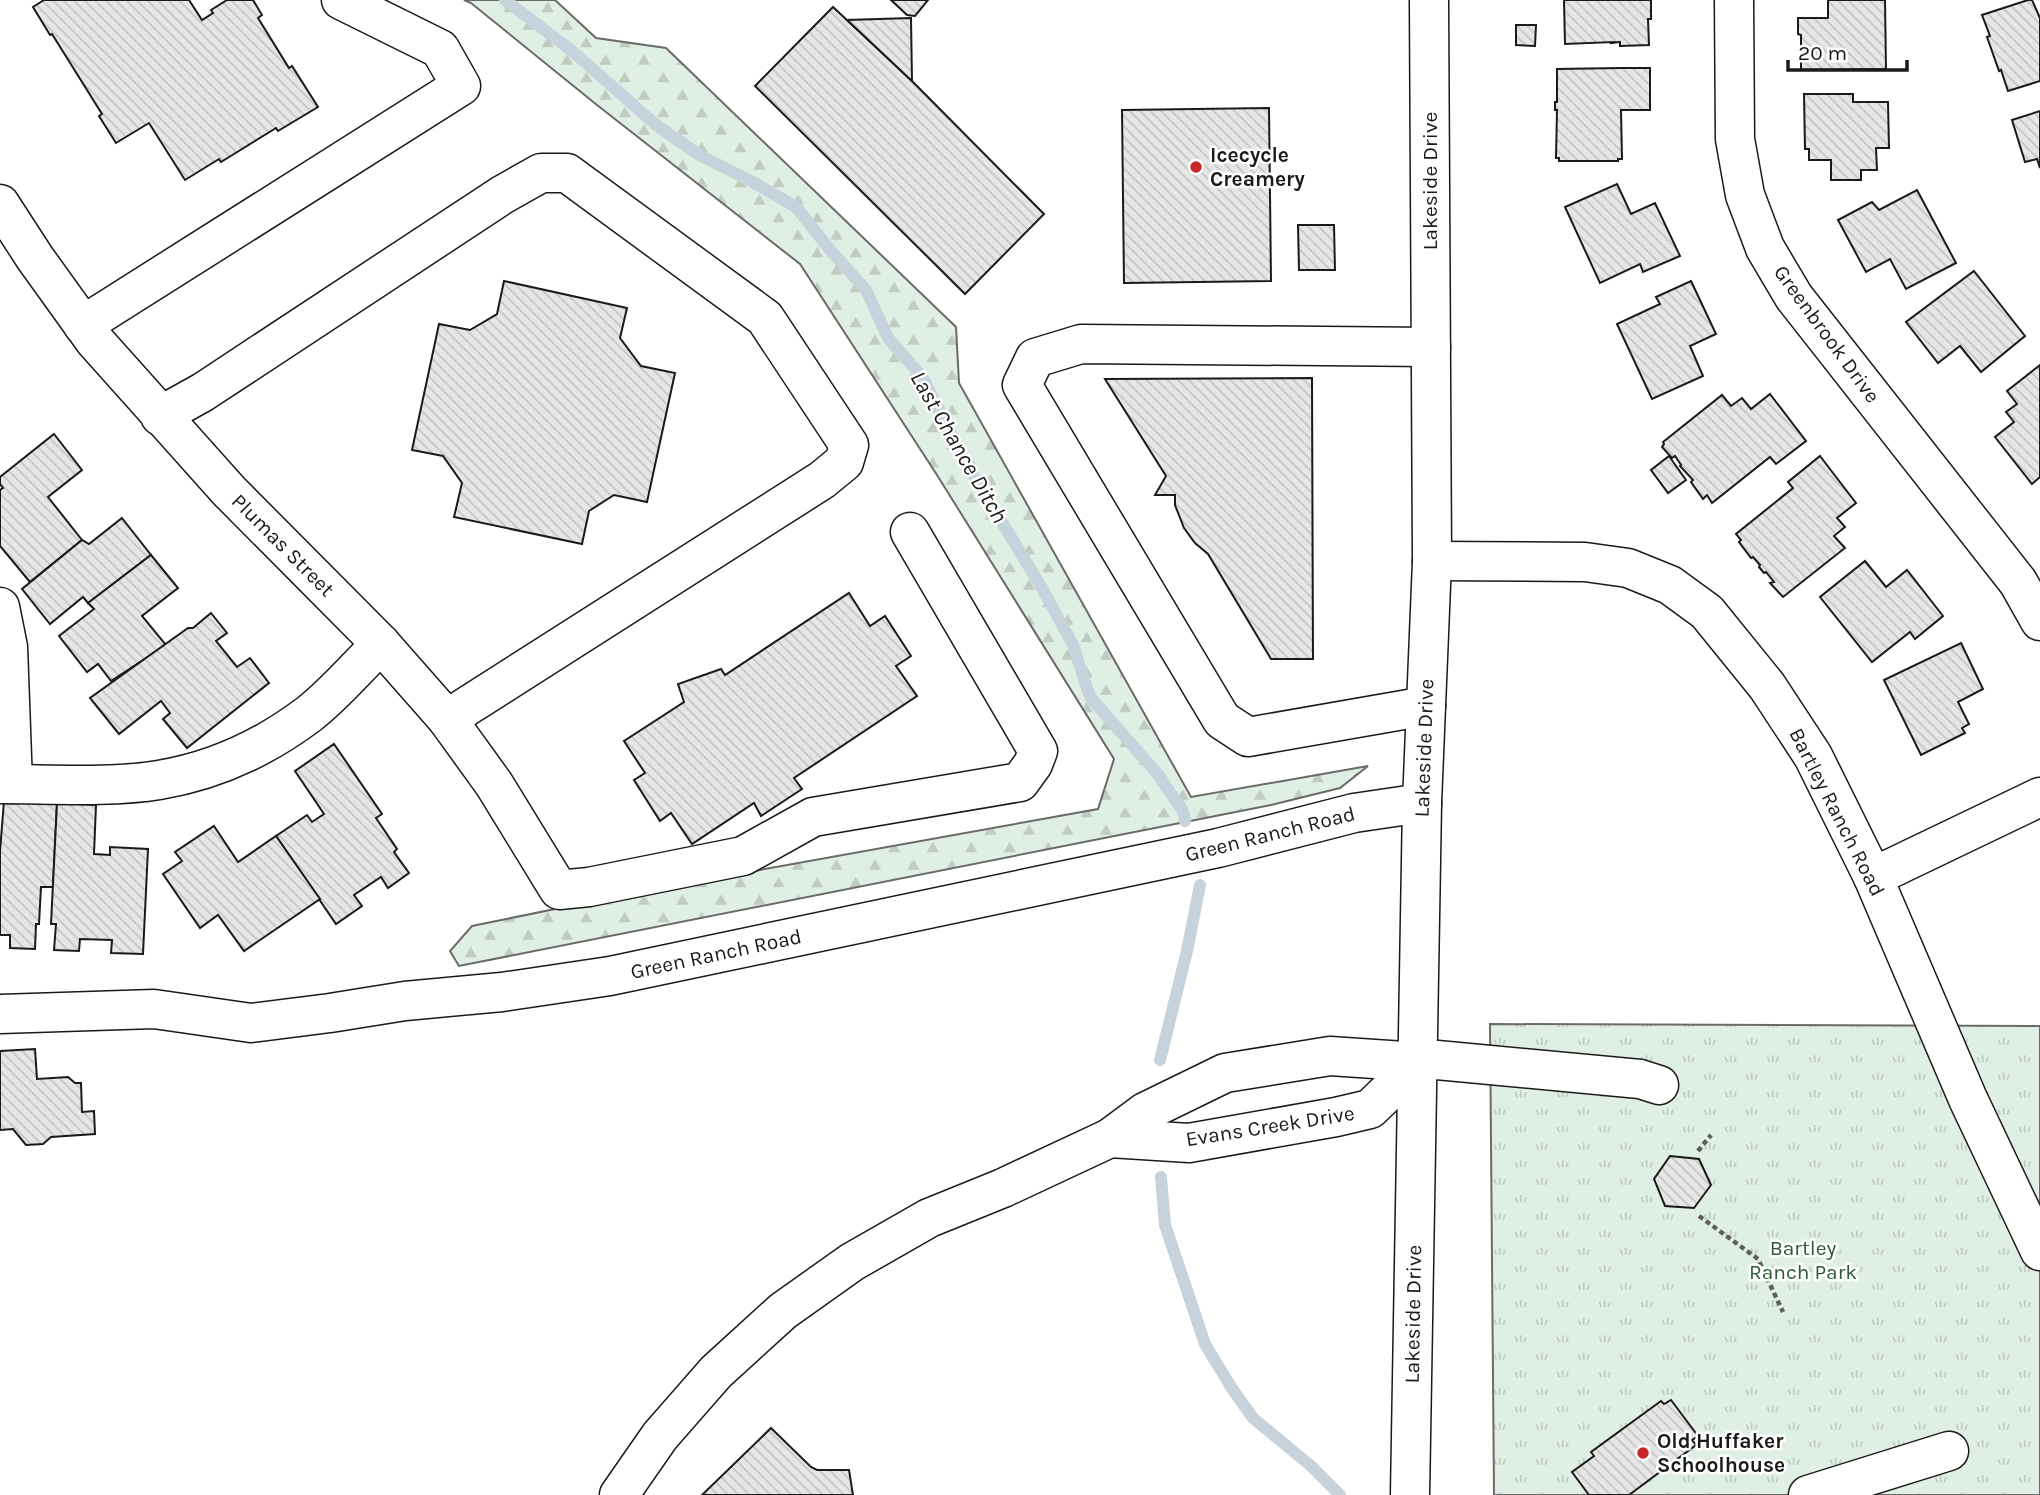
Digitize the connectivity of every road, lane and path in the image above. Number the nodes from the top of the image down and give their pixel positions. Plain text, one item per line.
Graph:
1 (341, 0) edge
2 (1429, 0) edge
3 (1734, 0) edge
4 (0, 204) edge
5 (83, 325) junction
6 (1431, 347) junction
7 (160, 416) junction
8 (910, 533) dead end
9 (1432, 561) junction
10 (0, 607) edge
11 (2040, 621) edge
12 (381, 644) junction
13 (1426, 706) junction
14 (447, 719) junction
15 (6, 783) edge
16 (2040, 797) edge
17 (1422, 803) junction
18 (1873, 877) junction
19 (0, 1014) edge
20 (1419, 1062) junction
21 (1659, 1085) dead end
22 (1711, 1135) dead end
23 (1110, 1138) junction
24 (1698, 1152) dead end
25 (1699, 1216) dead end
26 (2040, 1251) edge
27 (1783, 1312) dead end
28 (1949, 1451) dead end
29 (619, 1495) edge
30 (1410, 1495) edge
31 (1808, 1495) edge

1 - 5 street
2 - 6 street, Lakeside Drive
3 - 11 street, Greenbrook Drive
4 - 5 street, Plumas Street
5 - 7 street, Plumas Street
6 - 9 street, Lakeside Drive
6 - 13 street
7 - 12 street, Plumas Street
7 - 14 street
8 - 14 street, Plumas Street
9 - 13 street, Lakeside Drive
9 - 18 street, Bartley Ranch Road
10 - 15 street
12 - 14 street, Plumas Street
12 - 15 street
13 - 17 street, Lakeside Drive
16 - 18 street
17 - 19 street, Green Ranch Road
17 - 20 street, Lakeside Drive
18 - 26 street, Bartley Ranch Road
20 - 21 street
20 - 23 street, Evans Creek Drive
20 - 23 street, Evans Creek Drive
20 - 30 street, Lakeside Drive
22 - 24 path
23 - 29 street, Evans Creek Drive
25 - 27 path
28 - 31 street

